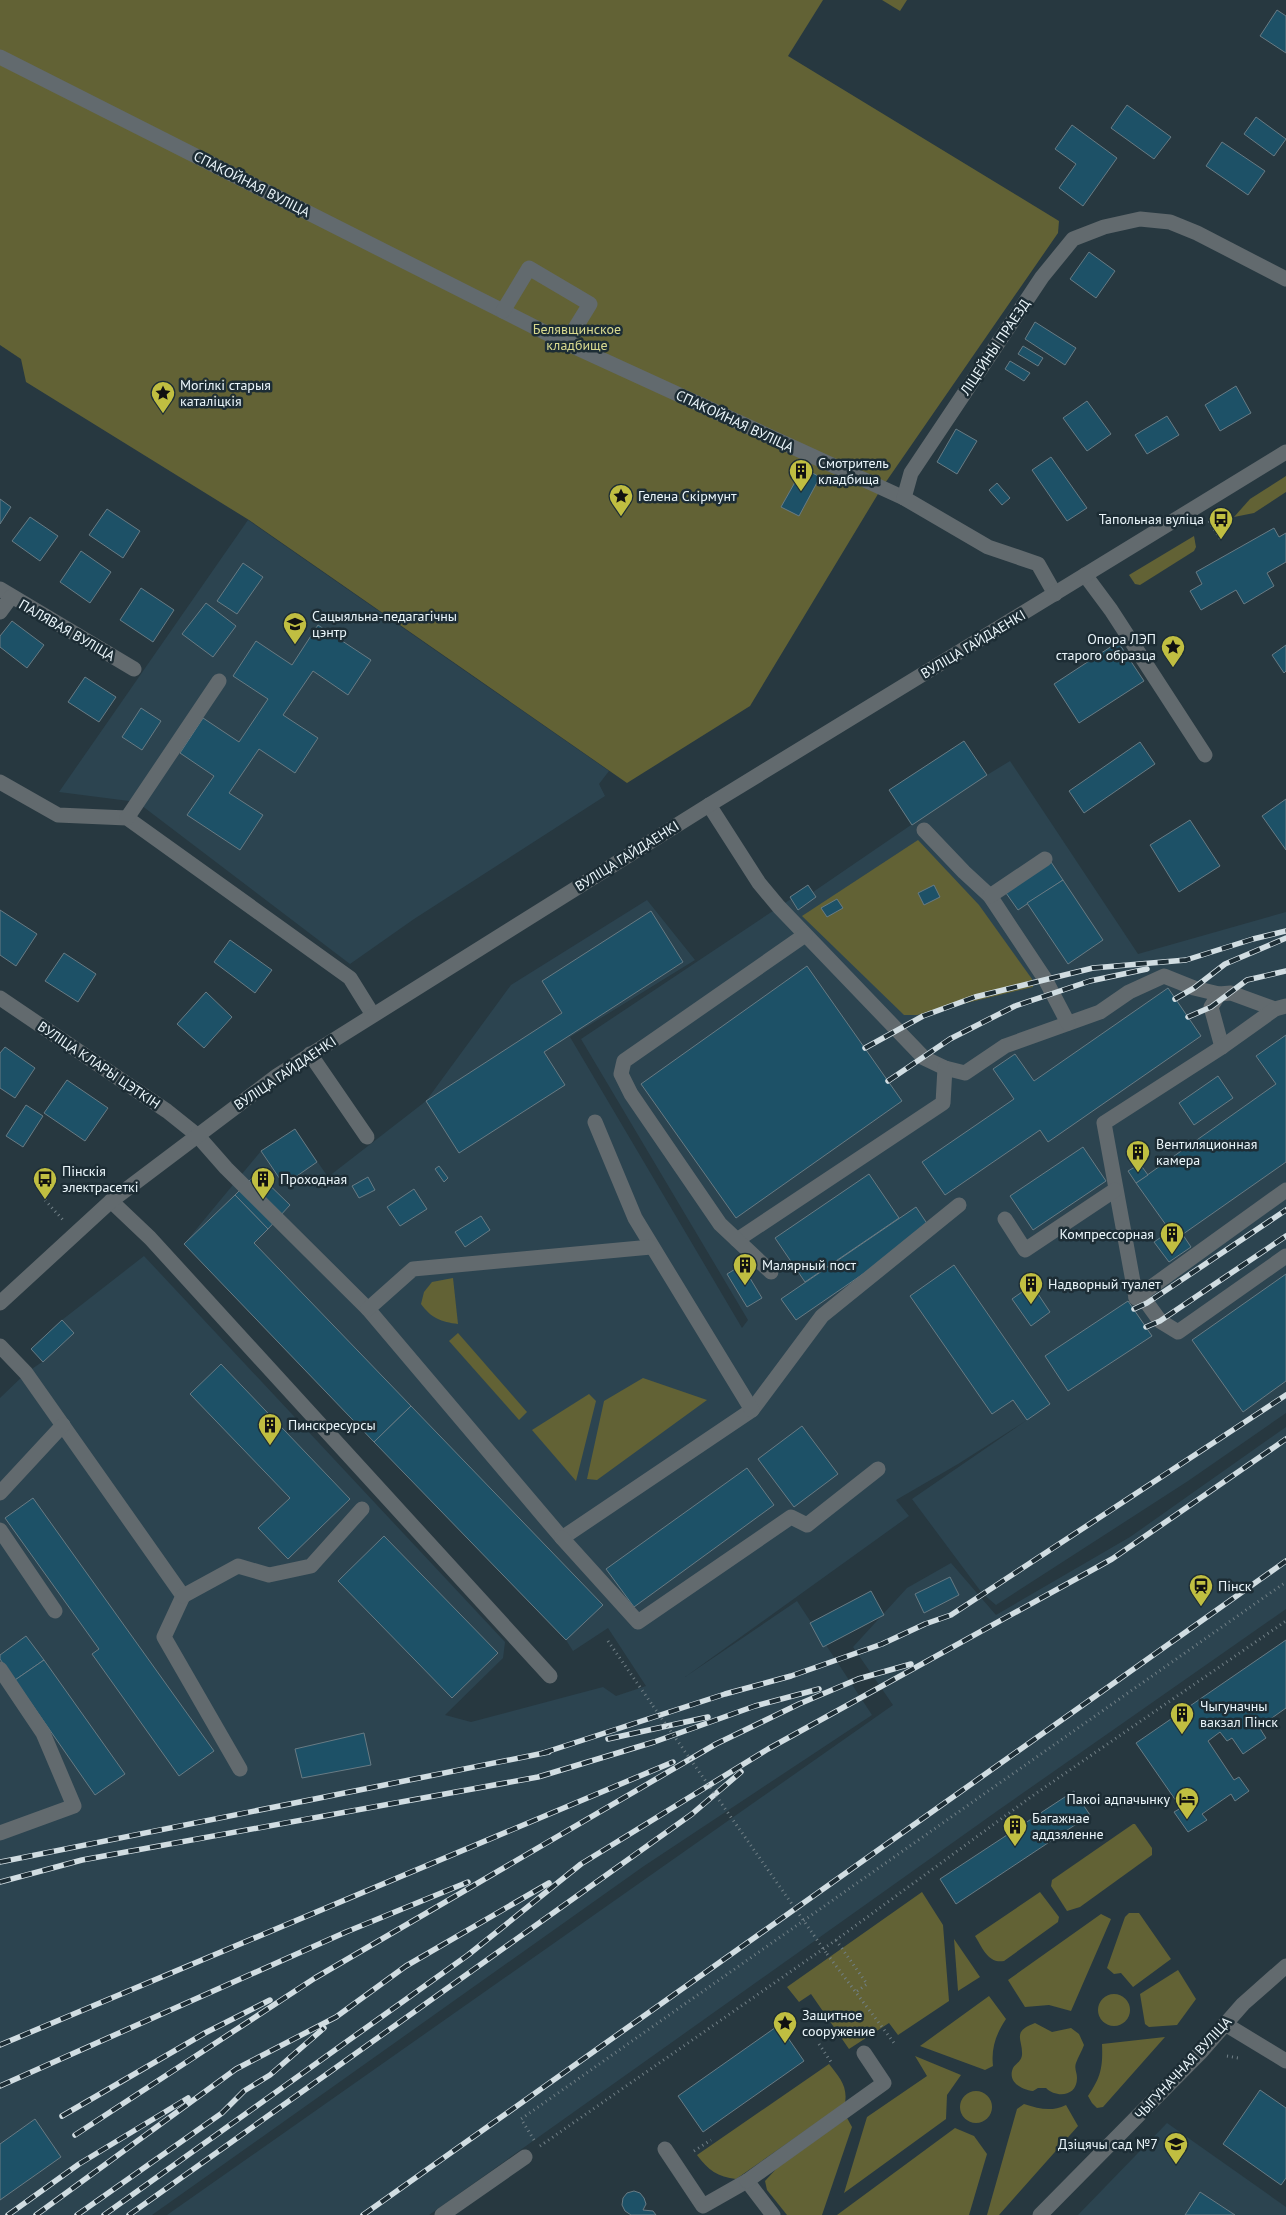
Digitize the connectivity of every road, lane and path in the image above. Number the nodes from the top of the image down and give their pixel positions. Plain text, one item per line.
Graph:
1 (0, 58) edge
2 (1286, 278) edge
3 (503, 311) junction
4 (566, 343) junction
5 (1286, 452) edge
6 (904, 498) junction
7 (1085, 575) junction
8 (5, 593) edge
9 (1054, 594) junction
10 (0, 612) edge
11 (134, 669) dead end
12 (219, 681) dead end
13 (1205, 756) dead end
14 (0, 782) edge
15 (709, 805) junction
16 (127, 818) junction
17 (924, 830) dead end
18 (1045, 859) dead end
19 (990, 896) junction
20 (805, 935) junction
21 (1219, 994) junction
22 (0, 998) edge
23 (1280, 1008) edge
24 (373, 1015) junction
25 (1068, 1023) junction
26 (1222, 1047) junction
27 (310, 1054) junction
28 (945, 1068) junction
29 (595, 1122) dead end
30 (197, 1135) junction
31 (367, 1137) dead end
32 (1115, 1190) junction
33 (1286, 1190) edge
34 (45, 1200) dead end
35 (111, 1201) junction
36 (959, 1205) dead end
37 (1005, 1219) dead end
38 (75, 1234) junction
39 (737, 1240) junction
40 (651, 1247) junction
41 (1286, 1256) edge
42 (771, 1272) dead end
43 (1136, 1298) junction
44 (0, 1303) edge
45 (368, 1309) junction
46 (0, 1346) edge
47 (752, 1410) junction
48 (63, 1426) junction
49 (878, 1470) dead end
50 (0, 1493) edge
51 (362, 1509) dead end
52 (0, 1530) edge
53 (562, 1538) junction
54 (1286, 1582) edge
55 (183, 1596) junction
56 (55, 1611) dead end
57 (1286, 1621) edge
58 (608, 1641) dead end
59 (0, 1669) edge
60 (550, 1676) dead end
61 (240, 1769) dead end
62 (0, 1833) edge
63 (836, 1940) junction
64 (1286, 1966) edge
65 (856, 1992) junction
66 (1225, 2024) junction
67 (894, 2043) dead end
68 (819, 2044) dead end
69 (864, 2053) dead end
70 (1227, 2056) dead end
71 (1238, 2058) dead end
72 (1286, 2061) edge
73 (831, 2062) dead end
74 (710, 2140) dead end
75 (540, 2147) junction
76 (665, 2150) dead end
77 (694, 2151) dead end
78 (525, 2157) joint
79 (747, 2181) junction
80 (442, 2215) edge
81 (774, 2215) edge
82 (1040, 2215) edge

1 - 3 street, СПАКОЙНАЯ ВУЛІЦА
2 - 6 street, ЛІЦЕЙНЫ ПРАЕЗД
3 - 4 street, СПАКОЙНАЯ ВУЛІЦА
3 - 4 street
4 - 6 street, СПАКОЙНАЯ ВУЛІЦА
5 - 7 street, ВУЛІЦА ГАЙДАЕНКІ
6 - 9 street
7 - 9 street, ВУЛІЦА ГАЙДАЕНКІ
7 - 13 street
8 - 10 street
8 - 11 street, ПАЛЯВАЯ ВУЛІЦА
9 - 15 street, ВУЛІЦА ГАЙДАЕНКІ
12 - 16 street
14 - 16 street
15 - 20 street
15 - 24 street, ВУЛІЦА ГАЙДАЕНКІ
16 - 24 street
17 - 19 street
18 - 19 street
19 - 25 street
20 - 28 street
20 - 39 street
21 - 23 street
21 - 25 street
21 - 26 street
22 - 30 street, ВУЛІЦА КЛАРЫ ЦЭТКІН
23 - 26 street
24 - 27 street, ВУЛІЦА ГАЙДАЕНКІ
25 - 28 street
26 - 32 street
27 - 30 street, ВУЛІЦА ГАЙДАЕНКІ
27 - 31 street
28 - 39 street
29 - 40 street
30 - 35 street, ВУЛІЦА ГАЙДАЕНКІ
30 - 45 street, ВУЛІЦА КЛАРЫ ЦЭТКІН
32 - 37 street
32 - 43 street
33 - 43 street
34 - 38 path
35 - 38 street, ВУЛІЦА ГАЙДАЕНКІ
35 - 60 street
36 - 47 street
38 - 44 street, ВУЛІЦА ГАЙДАЕНКІ
39 - 42 street
40 - 45 street
40 - 47 street
41 - 43 street
45 - 53 street, ВУЛІЦА КЛАРЫ ЦЭТКІН
46 - 48 street
47 - 53 street
48 - 50 street
48 - 55 street
49 - 53 street, ВУЛІЦА КЛАРЫ ЦЭТКІН
51 - 55 street
52 - 56 street
54 - 75 path
55 - 61 street
57 - 63 path
58 - 65 path, bridge
59 - 62 street
63 - 65 path
63 - 75 path
64 - 66 street, ЧЫГУНАЧНАЯ ВУЛІЦА
65 - 67 path
66 - 72 street
66 - 82 street, ЧЫГУНАЧНАЯ ВУЛІЦА
68 - 73 path
69 - 79 street
70 - 71 path
74 - 77 path
75 - 78 path
76 - 79 street
78 - 80 street
79 - 81 street

